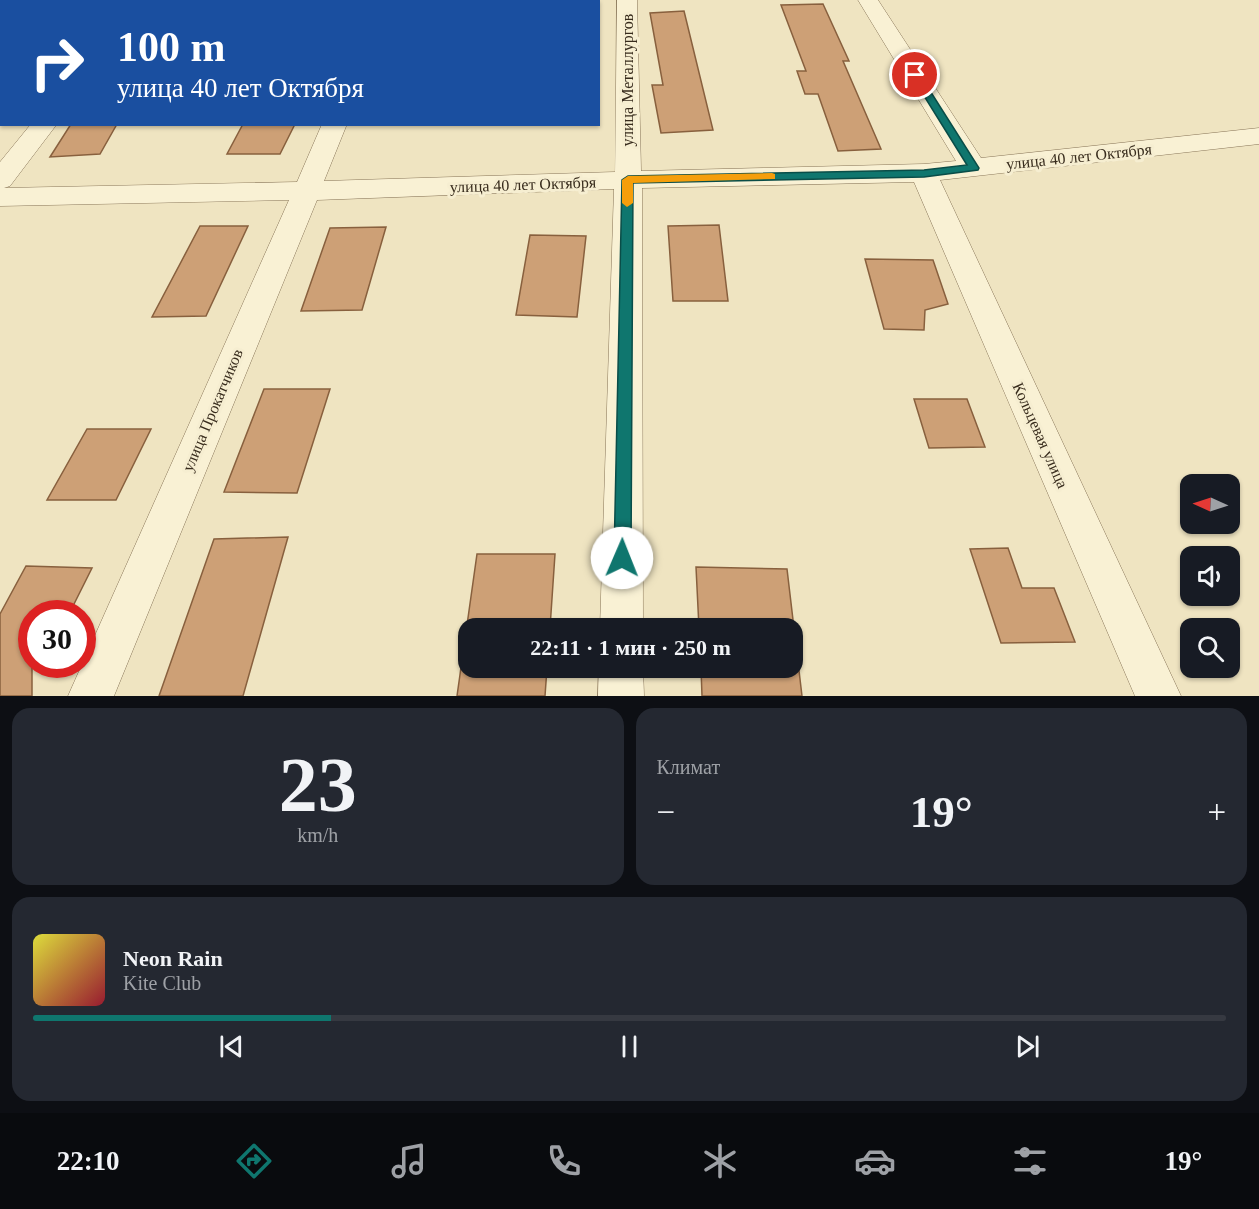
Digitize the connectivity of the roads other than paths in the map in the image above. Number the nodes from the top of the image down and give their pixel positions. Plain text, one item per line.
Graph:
1 (627, 0) edge
2 (868, 0) edge
3 (43, 126) edge
4 (334, 126) edge
5 (1259, 136) edge
6 (974, 168) junction
7 (924, 173) junction
8 (0, 180) edge
9 (628, 180) junction
10 (305, 191) junction
11 (0, 197) edge
12 (622, 618) edge
13 (621, 678) edge
14 (91, 696) edge
15 (621, 696) edge
16 (1158, 696) edge

1 - 9 street, улица Металлургов
2 - 6 street
3 - 8 street
4 - 10 street, улица Прокатчиков
5 - 6 street, улица 40 лет Октября
6 - 7 street, улица 40 лет Октября
7 - 9 street, улица 40 лет Октября
7 - 16 street, Кольцевая улица
9 - 10 street, улица 40 лет Октября
9 - 12 street, улица Металлургов
10 - 11 street, улица 40 лет Октября
10 - 14 street, улица Прокатчиков
13 - 15 street

